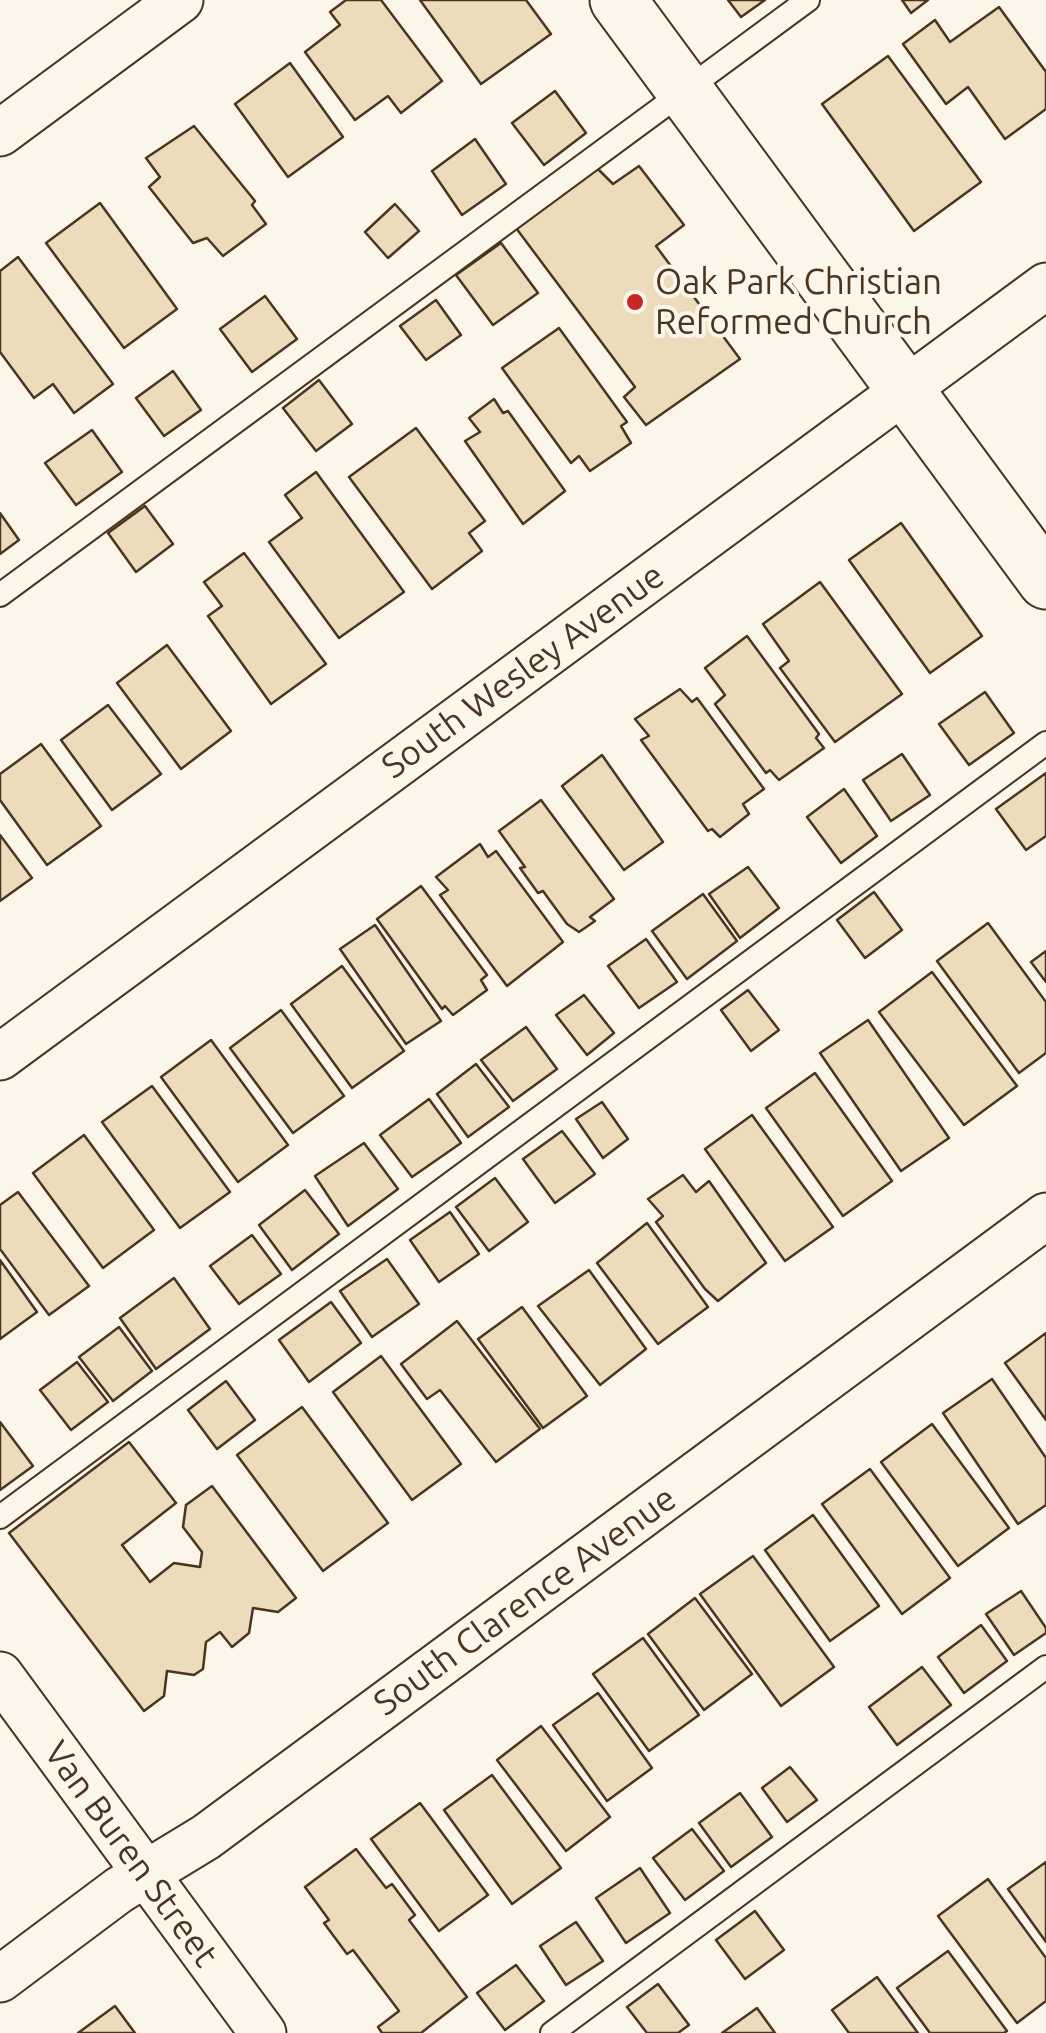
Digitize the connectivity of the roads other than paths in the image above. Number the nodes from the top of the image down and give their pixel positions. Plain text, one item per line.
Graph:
1 (180, 0) edge
2 (618, 0) edge
3 (808, 0) edge
4 (684, 90) junction
5 (0, 133) edge
6 (1046, 286) edge
7 (905, 390) junction
8 (1046, 581) edge
9 (0, 595) edge
10 (1046, 743) edge
11 (0, 1057) edge
12 (1046, 1216) edge
13 (0, 1517) edge
14 (1046, 1667) edge
15 (0, 1675) edge
16 (146, 1874) junction
17 (0, 1979) edge
18 (263, 2033) edge
19 (552, 2033) edge

1 - 5 street
2 - 4 street
3 - 4 lane
4 - 7 street
4 - 9 lane
6 - 7 street, South Wesley Avenue
7 - 8 street
7 - 11 street, South Wesley Avenue
10 - 13 lane
12 - 16 street, South Clarence Avenue
14 - 19 lane
15 - 16 street, Van Buren Street
16 - 17 street, South Clarence Avenue
16 - 18 street, Van Buren Street

